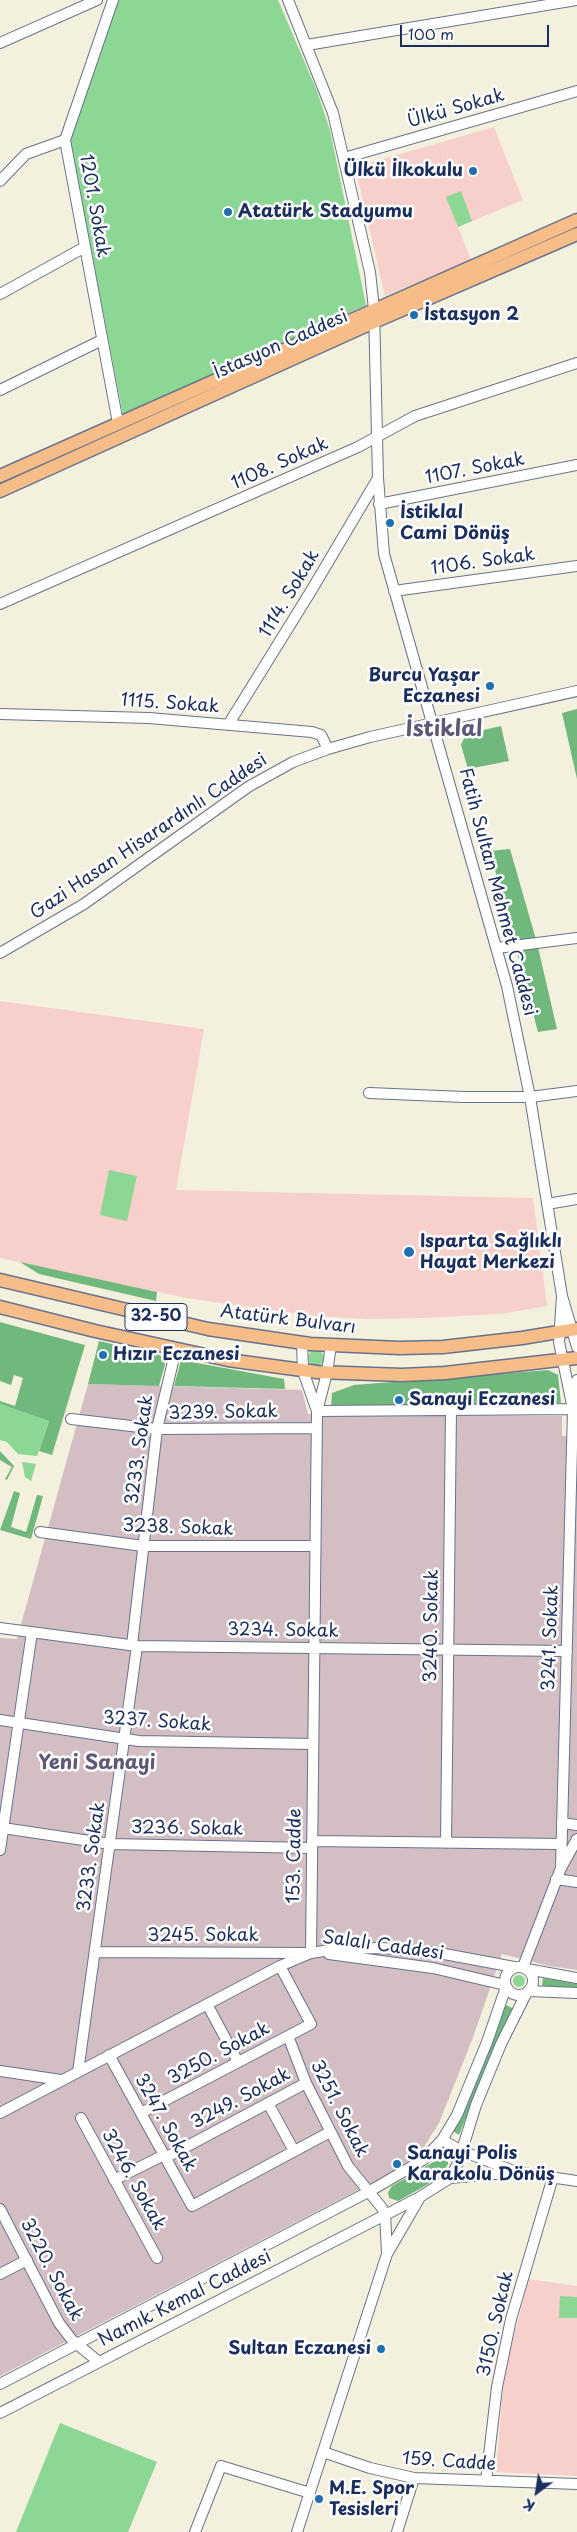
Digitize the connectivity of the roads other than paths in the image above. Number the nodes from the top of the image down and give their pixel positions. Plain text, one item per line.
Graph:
1 (97, 0) edge
2 (113, 0) edge
3 (288, 0) edge
4 (577, 0) edge
5 (0, 43) edge
6 (307, 45) junction
7 (577, 91) edge
8 (65, 140) junction
9 (344, 158) junction
10 (0, 181) edge
11 (577, 220) edge
12 (577, 234) edge
13 (85, 246) junction
14 (0, 294) edge
15 (374, 309) junction
16 (374, 322) junction
17 (102, 340) junction
18 (577, 363) edge
19 (0, 390) edge
20 (118, 423) junction
21 (376, 437) junction
22 (577, 465) edge
23 (0, 476) edge
24 (378, 478) junction
25 (0, 491) edge
26 (380, 504) junction
27 (577, 566) edge
28 (394, 591) junction
29 (0, 604) edge
30 (577, 691) edge
31 (0, 714) edge
32 (433, 723) junction
33 (228, 725) junction
34 (328, 749) junction
35 (577, 938) edge
36 (497, 948) junction
37 (0, 953) edge
38 (577, 1091) edge
39 (368, 1093) dead end
40 (530, 1097) junction
41 (577, 1199) edge
42 (547, 1204) junction
43 (0, 1280) edge
44 (562, 1296) junction
45 (0, 1307) edge
46 (575, 1330) edge
47 (559, 1333) junction
48 (302, 1343) junction
49 (331, 1345) junction
50 (577, 1347) edge
51 (176, 1349) junction
52 (577, 1358) edge
53 (563, 1361) junction
54 (303, 1371) junction
55 (327, 1373) junction
56 (577, 1380) edge
57 (573, 1409) junction
58 (451, 1410) junction
59 (317, 1411) junction
60 (71, 1418) dead end
61 (316, 1428) junction
62 (157, 1430) junction
63 (575, 1431) edge
64 (40, 1532) dead end
65 (143, 1546) junction
66 (315, 1546) junction
67 (572, 1597) edge
68 (0, 1628) edge
69 (32, 1632) junction
70 (135, 1646) junction
71 (314, 1648) junction
72 (448, 1649) junction
73 (567, 1651) junction
74 (0, 1720) edge
75 (19, 1723) junction
76 (124, 1739) junction
77 (313, 1744) junction
78 (562, 1823) junction
79 (2, 1824) edge
80 (577, 1825) edge
81 (577, 1839) edge
82 (446, 1843) junction
83 (110, 1844) junction
84 (561, 1844) junction
85 (312, 1845) junction
86 (0, 1850) edge
87 (560, 1868) junction
88 (556, 1879) junction
89 (577, 1882) edge
90 (95, 1952) junction
91 (311, 1953) junction
92 (280, 1966) junction
93 (521, 1967) junction
94 (577, 1978) edge
95 (505, 1986) junction
96 (528, 1992) junction
97 (577, 1993) edge
98 (208, 2004) junction
99 (288, 2036) junction
100 (109, 2055) junction
101 (238, 2062) junction
102 (0, 2071) edge
103 (78, 2072) junction
104 (62, 2080) junction
105 (306, 2084) junction
106 (268, 2103) junction
107 (0, 2113) edge
108 (141, 2113) junction
109 (80, 2118) dead end
110 (330, 2132) junction
111 (442, 2140) junction
112 (294, 2151) junction
113 (462, 2151) junction
114 (165, 2157) junction
115 (516, 2172) junction
116 (450, 2178) junction
117 (553, 2178) junction
118 (114, 2180) junction
119 (577, 2181) edge
120 (370, 2191) junction
121 (420, 2197) junction
122 (0, 2209) edge
123 (384, 2214) junction
124 (387, 2254) junction
125 (156, 2258) dead end
126 (26, 2260) junction
127 (0, 2274) edge
128 (76, 2344) junction
129 (99, 2362) junction
130 (0, 2384) edge
131 (0, 2414) edge
132 (323, 2452) junction
133 (414, 2478) junction
134 (486, 2481) junction
135 (577, 2484) edge
136 (310, 2493) junction
137 (195, 2532) edge
138 (297, 2532) edge
139 (397, 2532) edge

1 - 5 street
2 - 8 street, 1201. Sokak
3 - 6 street, Fatih Sultan Mehmet Caddesi
4 - 6 street
6 - 9 street, Fatih Sultan Mehmet Caddesi
7 - 9 street, Ülkü Sokak
8 - 10 street
8 - 13 street, 1201. Sokak
9 - 15 street, Fatih Sultan Mehmet Caddesi
11 - 15 main road, İstasyon Caddesi
12 - 16 main road, İstasyon Caddesi
13 - 14 street
13 - 17 street, 1201. Sokak
15 - 16 street, Fatih Sultan Mehmet Caddesi
15 - 20 main road, İstasyon Caddesi
16 - 21 street, Fatih Sultan Mehmet Caddesi
16 - 25 main road, İstasyon Caddesi
17 - 19 street
17 - 20 street, 1201. Sokak
18 - 21 street, 1108. Sokak
20 - 23 main road, İstasyon Caddesi
21 - 24 street, Fatih Sultan Mehmet Caddesi
21 - 29 street, 1108. Sokak
22 - 26 street, 1107. Sokak
24 - 26 street, Fatih Sultan Mehmet Caddesi
24 - 33 street, 1114. Sokak
26 - 28 street, Fatih Sultan Mehmet Caddesi
27 - 28 street, 1106. Sokak
28 - 32 street, Fatih Sultan Mehmet Caddesi
30 - 32 street, Gazi Hasan Hisarardınlı Caddesi
31 - 33 street, 1115. Sokak
32 - 34 street, Gazi Hasan Hisarardınlı Caddesi
32 - 36 street, Fatih Sultan Mehmet Caddesi
33 - 34 street, 1115. Sokak
34 - 37 street, Gazi Hasan Hisarardınlı Caddesi
35 - 36 street
36 - 40 street, Fatih Sultan Mehmet Caddesi
38 - 40 street
39 - 40 street
40 - 42 street, Fatih Sultan Mehmet Caddesi
41 - 42 street
42 - 44 street, Fatih Sultan Mehmet Caddesi
43 - 48 main road, Atatürk Bulvarı / 32-50
44 - 46 street
44 - 47 street, 3241. Sokak
45 - 51 main road, 32-50
46 - 47 main road, Atatürk Bulvarı / 32-50
46 - 50 street
47 - 49 main road, Atatürk Bulvarı / 32-50
47 - 53 street, 3241. Sokak
48 - 49 main road, Atatürk Bulvarı / 32-50
48 - 54 street
49 - 55 street
51 - 54 main road, 32-50
51 - 62 street, 3233. Sokak
52 - 53 main road, 32-50
53 - 55 main road, 32-50
53 - 57 street, 3241. Sokak
54 - 55 main road, 32-50
54 - 59 street
55 - 59 street
56 - 57 street, 3241. Sokak
57 - 58 street
57 - 63 street, 3241. Sokak
58 - 59 street
58 - 72 street, 3240. Sokak
59 - 61 street, 153. Cadde
60 - 62 street, 3239. Sokak
61 - 62 street, 3239. Sokak
61 - 66 street, 153. Cadde
62 - 65 street, 3233. Sokak
63 - 67 street, 3241. Sokak
64 - 65 street, 3238. Sokak
65 - 66 street, 3238. Sokak
65 - 70 street, 3233. Sokak
66 - 71 street, 153. Cadde
67 - 73 street, 3241. Sokak
68 - 69 street, 3234. Sokak
69 - 70 street, 3234. Sokak
69 - 75 street
70 - 71 street, 3234. Sokak
70 - 76 street, 3233. Sokak
71 - 72 street, 3234. Sokak
71 - 77 street, 153. Cadde
72 - 73 street, 3234. Sokak
72 - 82 street, 3240. Sokak
73 - 78 street, 3241. Sokak
74 - 75 street, 3237. Sokak
75 - 76 street, 3237. Sokak
75 - 79 street
76 - 77 street, 3237. Sokak
76 - 83 street, 3233. Sokak
77 - 85 street, 153. Cadde
78 - 80 street
78 - 84 street, 3241. Sokak
79 - 83 street, 3236. Sokak
79 - 86 street
81 - 87 street
82 - 84 street, 3236. Sokak
82 - 85 street, 3236. Sokak
83 - 85 street, 3236. Sokak
83 - 90 street, 3233. Sokak
84 - 87 street, 3241. Sokak
85 - 91 street, 153. Cadde
87 - 88 street
88 - 89 street
88 - 93 street
90 - 91 street, 3245. Sokak
90 - 103 street, 3233. Sokak
91 - 92 street
91 - 93 street, Salalı Caddesi
91 - 95 street, Salalı Caddesi
92 - 98 street
92 - 99 street, 3250. Sokak
93 - 94 street, Salalı Caddesi
93 - 95 street
93 - 96 street
95 - 96 street
95 - 111 street, Namık Kemal Caddesi
96 - 97 street
96 - 113 street
98 - 100 street
98 - 101 street
99 - 101 street, 3250. Sokak
99 - 105 street, 3251. Sokak
100 - 103 street
100 - 108 street, 3247. Sokak
101 - 108 street, 3250. Sokak
102 - 104 street
103 - 104 street
104 - 107 street
105 - 106 street, 3249. Sokak
105 - 110 street, 3251. Sokak
106 - 112 street
106 - 114 street, 3249. Sokak
108 - 114 street, 3247. Sokak
109 - 118 street, 3246. Sokak
110 - 112 street
110 - 120 street, 3251. Sokak
111 - 113 street
111 - 120 street, Namık Kemal Caddesi
112 - 114 street, 3247. Sokak
113 - 115 street
113 - 116 street
114 - 118 street, 3249. Sokak
115 - 116 street
115 - 117 street
116 - 121 street, Namık Kemal Caddesi
117 - 119 street
117 - 134 street, 3150. Sokak
118 - 125 street, 3246. Sokak
120 - 123 street, 3251. Sokak
120 - 128 street, Namık Kemal Caddesi
121 - 123 street, Namık Kemal Caddesi
121 - 124 street
122 - 126 street, 3220. Sokak
123 - 124 street
123 - 129 street, Namık Kemal Caddesi
124 - 132 street
126 - 127 street
126 - 128 street, 3220. Sokak
128 - 129 street, 3220. Sokak
128 - 130 street, Namık Kemal Caddesi
129 - 131 street, Namık Kemal Caddesi
132 - 133 street, 159. Cadde
132 - 136 street
133 - 134 street, 159. Cadde
133 - 139 street
134 - 135 street, 159. Cadde
136 - 137 street
136 - 138 street

